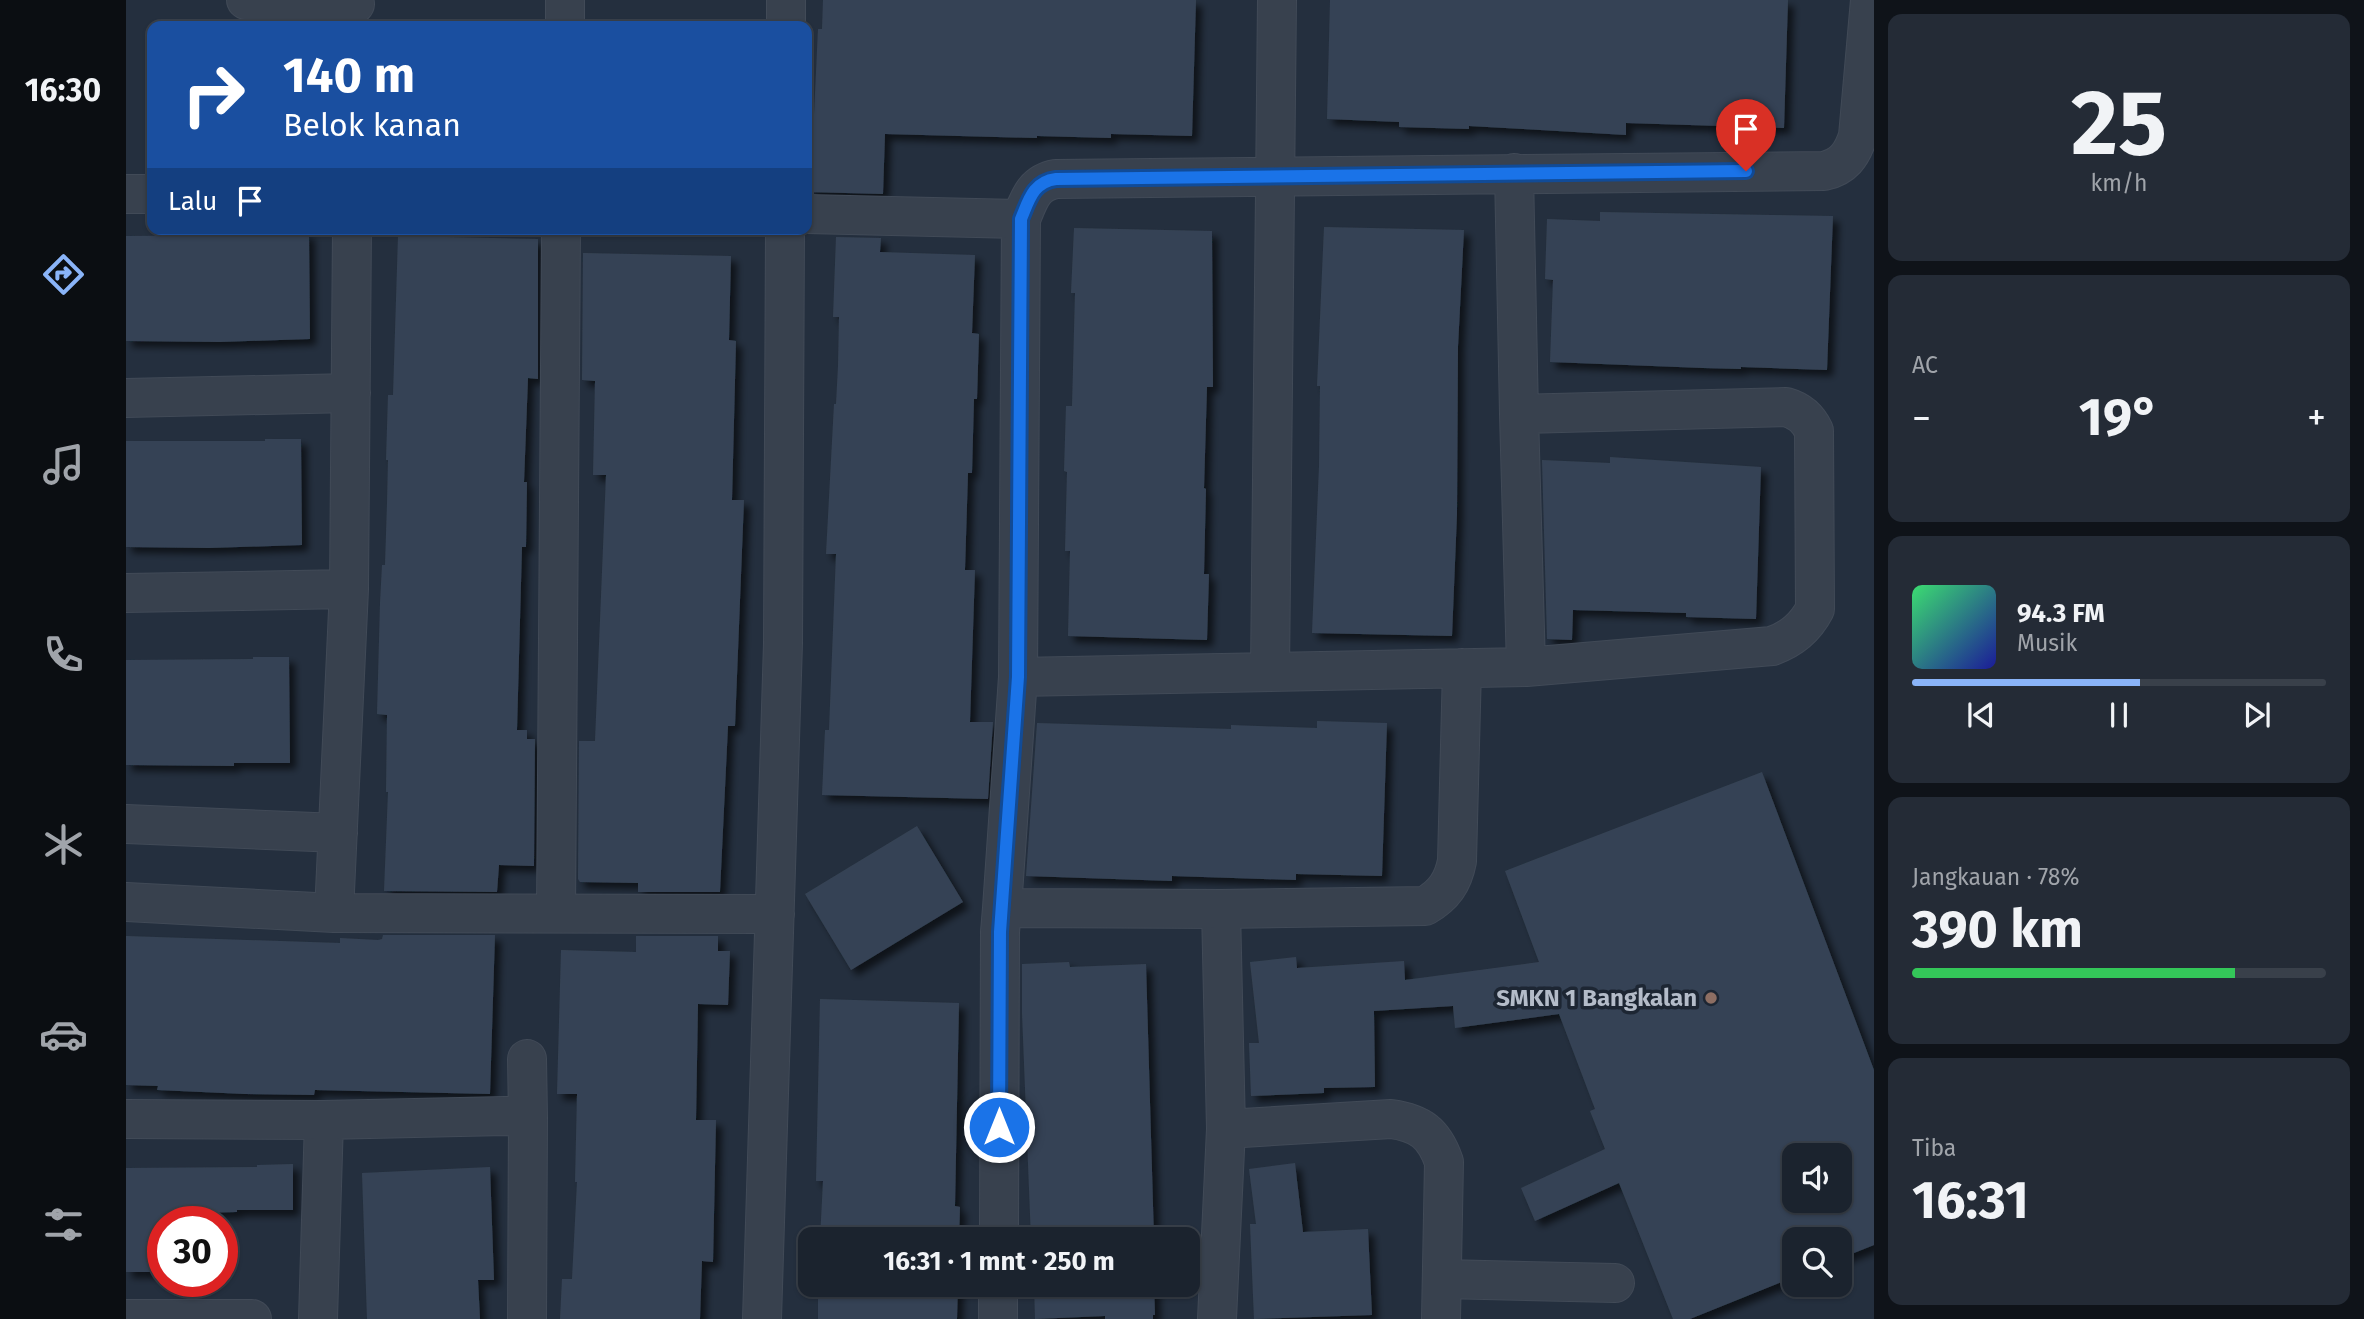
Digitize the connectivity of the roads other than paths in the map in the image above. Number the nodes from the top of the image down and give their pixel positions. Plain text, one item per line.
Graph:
1 (246, 0) edge
2 (565, 0) edge
3 (786, 0) edge
4 (1277, 0) edge
5 (1870, 0) edge
6 (355, 10) edge
7 (565, 21) edge
8 (786, 21) edge
9 (1514, 173) junction
10 (1276, 176) junction
11 (126, 194) edge
12 (147, 194) edge
13 (812, 215) edge
14 (1021, 219) junction
15 (352, 235) edge
16 (561, 235) edge
17 (785, 235) edge
18 (351, 393) junction
19 (126, 398) edge
20 (1519, 414) junction
21 (349, 589) junction
22 (126, 593) edge
23 (1526, 667) junction
24 (1462, 668) junction
25 (1270, 672) junction
26 (1018, 677) junction
27 (126, 824) edge
28 (338, 833) junction
29 (126, 902) edge
30 (1002, 908) junction
31 (1221, 909) junction
32 (334, 912) junction
33 (556, 914) junction
34 (775, 914) junction
35 (527, 1059) dead end
36 (528, 1118) junction
37 (126, 1119) edge
38 (324, 1120) junction
39 (1226, 1129) junction
40 (999, 1227) edge
41 (1443, 1279) junction
42 (1615, 1283) dead end
43 (998, 1297) edge
44 (126, 1319) edge
45 (251, 1319) edge
46 (318, 1319) edge
47 (527, 1319) edge
48 (762, 1319) edge
49 (998, 1319) edge
50 (1217, 1319) edge
51 (1441, 1319) edge

1 - 6 street
2 - 7 street
3 - 8 street
4 - 10 street
5 - 9 street
9 - 10 street
9 - 20 street
10 - 14 street
10 - 25 street
11 - 12 street
13 - 14 street
14 - 26 street
15 - 18 street
16 - 33 street
17 - 34 street
18 - 19 street
18 - 21 street
20 - 23 street
20 - 23 street
21 - 22 street
21 - 28 street
23 - 24 street
24 - 25 street
24 - 31 street
25 - 26 street
26 - 30 street
27 - 28 street
28 - 32 street
29 - 32 street
30 - 31 street
30 - 40 street
31 - 39 street
32 - 33 street
33 - 34 street
34 - 48 street
35 - 36 street
36 - 38 street
36 - 47 street
37 - 38 street
38 - 46 street
39 - 41 street
39 - 50 street
41 - 42 street
41 - 51 street
43 - 49 street
44 - 45 street

